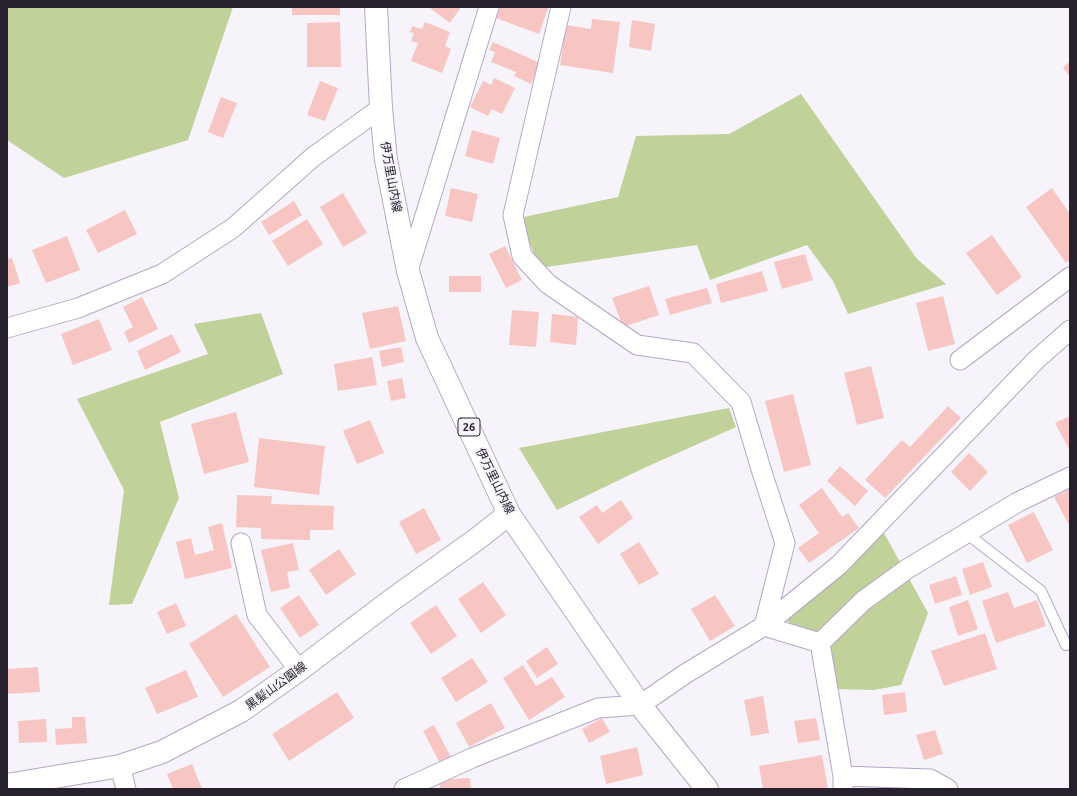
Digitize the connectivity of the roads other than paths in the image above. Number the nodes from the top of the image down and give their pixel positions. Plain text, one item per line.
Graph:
1 (376, 7) edge
2 (489, 7) edge
3 (561, 7) edge
4 (381, 108) junction
5 (408, 271) junction
6 (1070, 277) edge
7 (7, 328) edge
8 (1070, 330) edge
9 (960, 360) dead end
10 (1070, 478) edge
11 (509, 514) junction
12 (966, 533) junction
13 (241, 543) dead end
14 (764, 626) junction
15 (820, 643) junction
16 (1066, 645) dead end
17 (299, 670) junction
18 (640, 705) junction
19 (120, 766) junction
20 (843, 783) edge
21 (7, 785) edge
22 (126, 789) edge
23 (404, 789) edge
24 (707, 789) edge
25 (948, 789) edge

1 - 4 main road, 伊万里山内線 / 26
2 - 5 street
3 - 14 street
4 - 5 main road, 伊万里山内線 / 26
4 - 7 street
5 - 11 main road, 伊万里山内線 / 26
6 - 9 street
8 - 14 street
10 - 12 street
11 - 17 main road, 黒髪山公園線
11 - 18 main road, 伊万里山内線 / 26
12 - 15 street
12 - 16 lane
13 - 17 street
14 - 15 street
14 - 18 street
15 - 20 street
17 - 19 main road, 黒髪山公園線
18 - 23 street
18 - 24 main road, 伊万里山内線 / 26
19 - 21 main road, 黒髪山公園線
19 - 22 street
20 - 25 street

